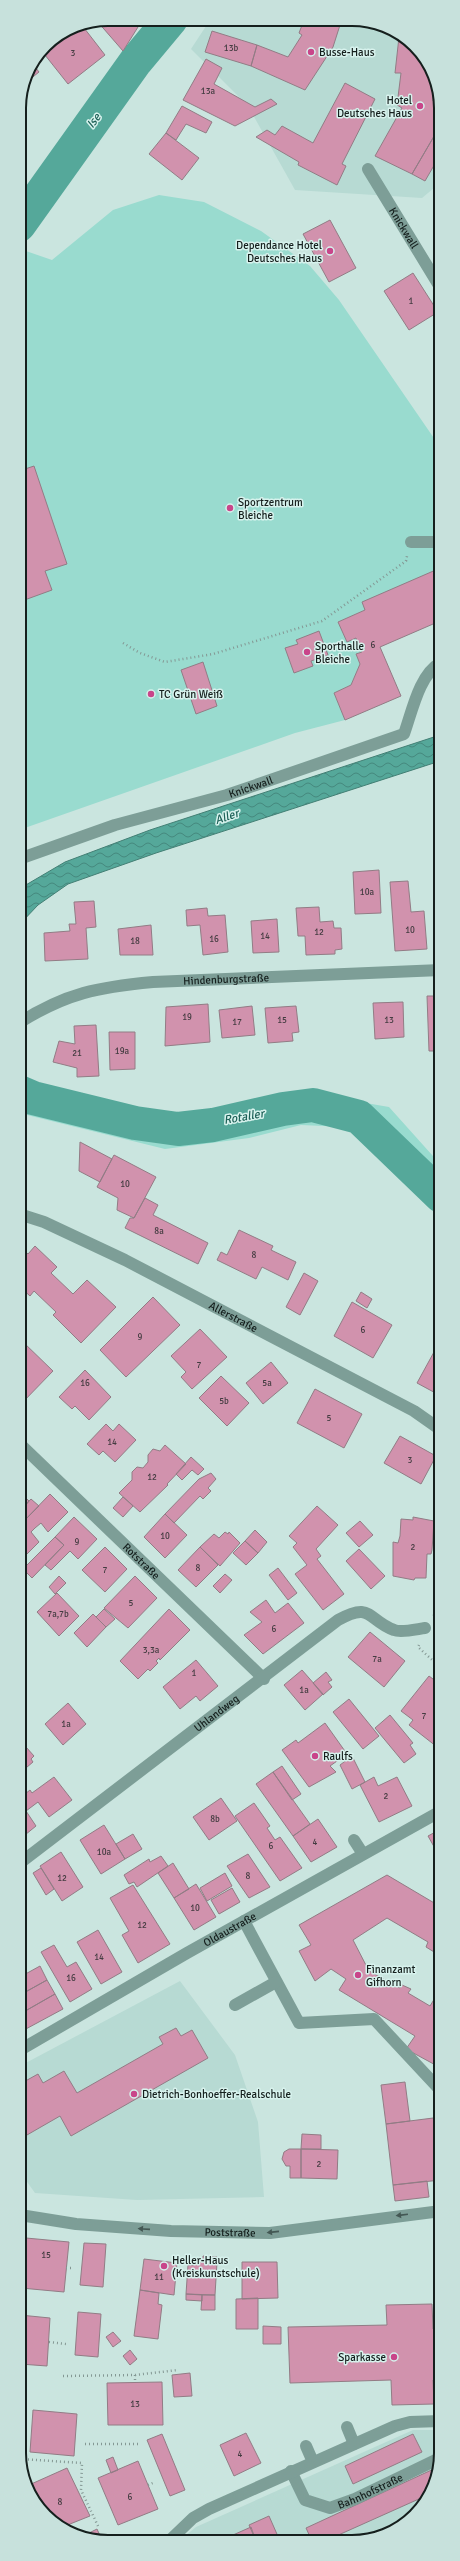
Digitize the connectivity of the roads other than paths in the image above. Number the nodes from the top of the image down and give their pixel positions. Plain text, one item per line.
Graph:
1 (368, 169) dead end
2 (434, 278) edge
3 (412, 542) road end
4 (434, 542) edge
5 (434, 666) edge
6 (26, 856) edge
7 (434, 970) edge
8 (26, 1020) edge
9 (26, 1216) edge
10 (434, 1425) edge
11 (26, 1449) edge
12 (425, 1628) road end
13 (264, 1679) junction
14 (434, 1815) edge
15 (354, 1840) dead end
16 (363, 1854) junction
17 (26, 1858) edge
18 (244, 1921) junction
19 (276, 1982) junction
20 (236, 2005) dead end
21 (26, 2047) edge
22 (434, 2083) edge
23 (434, 2212) edge
24 (26, 2215) edge
25 (434, 2422) edge
26 (347, 2427) dead end
27 (354, 2444) junction
28 (306, 2446) dead end
29 (433, 2461) edge
30 (313, 2462) junction
31 (291, 2471) junction
32 (174, 2535) edge

1 - 2 street, Knickwall
3 - 4 street
5 - 6 street, Knickwall
7 - 8 street, Hindenburgstraße
9 - 10 street, Allerstraße
11 - 13 street, Rotstraße
12 - 13 street, Uhlandweg
13 - 17 street, Uhlandweg
14 - 16 street, Oldaustraße
15 - 16 street
16 - 18 street, Oldaustraße
18 - 19 street
18 - 21 street, Oldaustraße
19 - 20 street
19 - 22 street
23 -> 24 street, Poststraße
25 - 27 street
26 - 27 street
27 - 30 street
28 - 30 street
29 - 31 street, Bahnhofstraße
30 - 31 street
31 - 32 street

